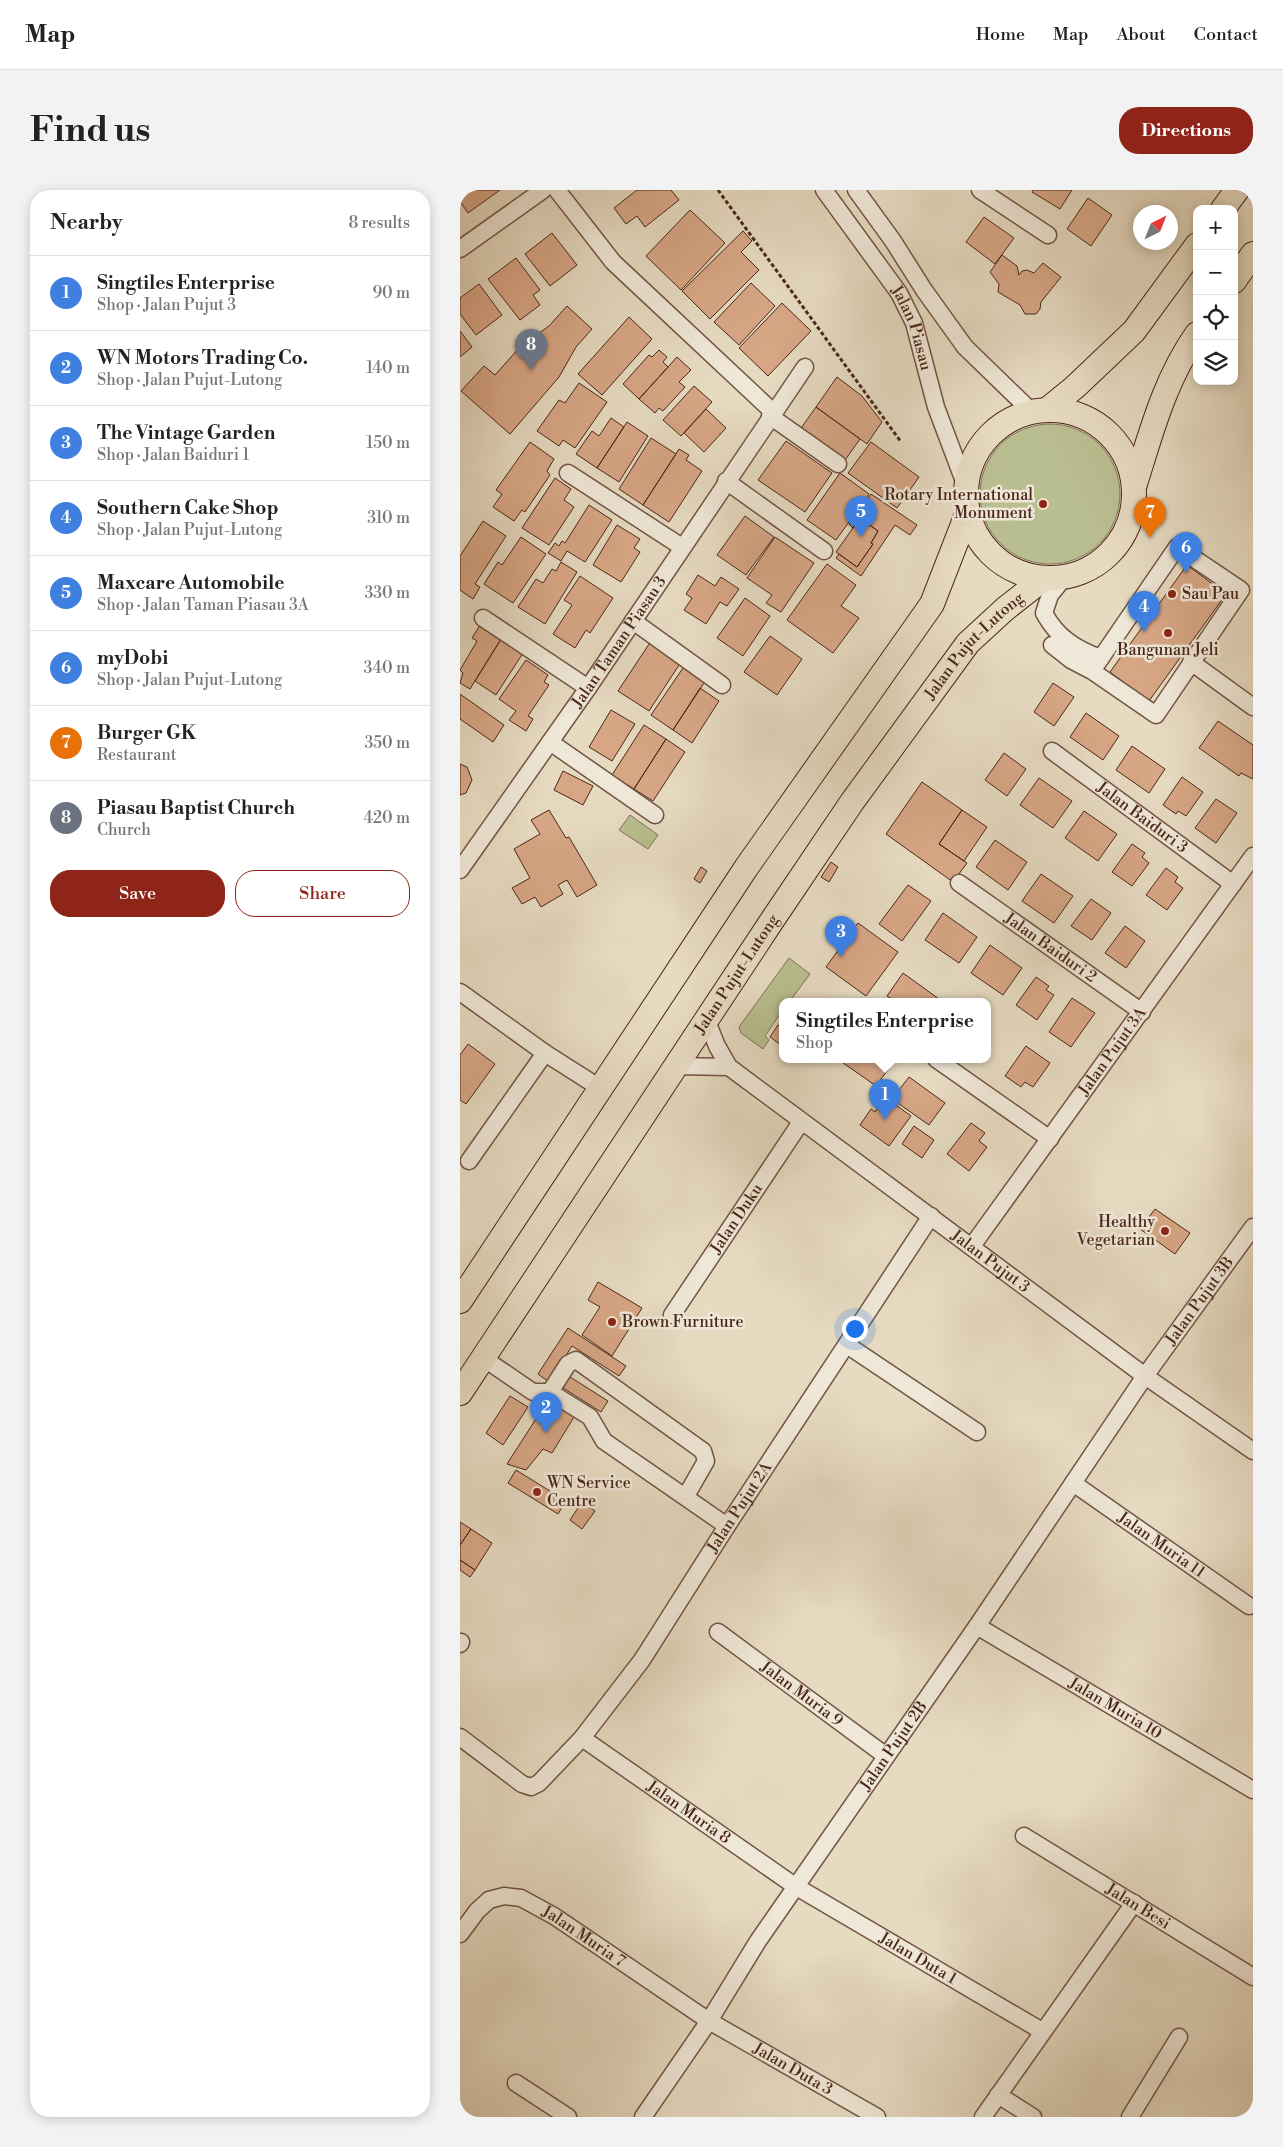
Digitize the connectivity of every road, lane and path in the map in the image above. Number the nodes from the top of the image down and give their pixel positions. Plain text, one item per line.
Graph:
1 (542, 190) edge
2 (556, 190) edge
3 (718, 190) edge
4 (824, 190) edge
5 (856, 190) edge
6 (980, 190) edge
7 (1237, 190) edge
8 (1226, 205) edge
9 (1048, 235) dead end
10 (460, 249) edge
11 (1193, 250) edge
12 (1253, 254) edge
13 (1238, 275) edge
14 (1193, 339) edge
15 (805, 367) dead end
16 (1040, 410) junction
17 (772, 414) junction
18 (901, 442) dead end
19 (838, 464) dead end
20 (568, 473) dead end
21 (726, 481) junction
22 (965, 484) junction
23 (1135, 484) junction
24 (967, 514) junction
25 (682, 547) junction
26 (824, 551) dead end
27 (1053, 579) junction
28 (483, 618) dead end
29 (632, 621) junction
30 (1052, 645) dead end
31 (1191, 662) junction
32 (1097, 665) junction
33 (722, 684) dead end
34 (588, 688) junction
35 (1253, 707) edge
36 (550, 742) junction
37 (1052, 751) dead end
38 (655, 815) dead end
39 (1253, 856) edge
40 (460, 870) edge
41 (959, 883) dead end
42 (1234, 884) junction
43 (460, 992) edge
44 (1142, 1012) junction
45 (706, 1019) junction
46 (545, 1053) junction
47 (942, 1063) edge
48 (675, 1066) junction
49 (729, 1067) junction
50 (600, 1088) junction
51 (801, 1122) junction
52 (1050, 1139) junction
53 (469, 1161) dead end
54 (932, 1216) junction
55 (1253, 1227) edge
56 (972, 1246) junction
57 (460, 1301) edge
58 (672, 1315) dead end
59 (847, 1345) junction
60 (483, 1358) junction
61 (1145, 1376) junction
62 (550, 1392) junction
63 (460, 1393) edge
64 (978, 1432) dead end
65 (1253, 1451) edge
66 (1073, 1483) junction
67 (686, 1496) junction
68 (727, 1526) junction
69 (1249, 1606) dead end
70 (978, 1626) junction
71 (718, 1632) dead end
72 (460, 1737) edge
73 (582, 1738) junction
74 (886, 1756) junction
75 (1253, 1790) edge
76 (1024, 1836) dead end
77 (795, 1886) junction
78 (1134, 1903) junction
79 (460, 1934) edge
80 (1253, 1977) edge
81 (709, 2021) junction
82 (1042, 2031) junction
83 (1179, 2037) dead end
84 (516, 2083) dead end
85 (998, 2094) junction
86 (568, 2117) edge
87 (643, 2117) edge
88 (876, 2117) edge
89 (982, 2117) edge
90 (1033, 2117) edge
91 (1130, 2117) edge

1 - 10 street
2 - 17 street
3 - 18 path
4 - 22 street, Jalan Piasau
5 - 16 street, Jalan Piasau
6 - 9 street
7 - 8 highway
11 - 16 highway
12 - 13 highway
14 - 23 highway
15 - 17 street, Jalan Taman Piasau 3
16 - 22 highway
16 - 23 highway
17 - 19 street
17 - 21 street, Jalan Taman Piasau 3
20 - 25 street
21 - 25 street, Jalan Taman Piasau 3
21 - 26 street
22 - 24 highway
23 - 27 highway
24 - 27 highway
24 - 50 highway
25 - 29 street, Jalan Taman Piasau 3
27 - 32 street
27 - 45 highway, Jalan Pujut-Lutong
28 - 34 street
29 - 33 street
29 - 34 street, Jalan Taman Piasau 3
30 - 32 street
31 - 32 street
31 - 32 street
31 - 35 street
34 - 36 street, Jalan Taman Piasau 3
36 - 38 street
36 - 40 street, Jalan Taman Piasau 3
37 - 42 street, Jalan Baiduri 3
39 - 42 street, Jalan Pujut 3A
41 - 44 street, Jalan Baiduri 2
42 - 44 street, Jalan Pujut 3A
43 - 46 street
44 - 52 street, Jalan Pujut 3A
45 - 48 highway, Jalan Pujut-Lutong
45 - 49 street, Jalan Pujut 3
46 - 50 street
46 - 53 street
47 - 52 street
48 - 49 street
48 - 60 highway, Jalan Pujut-Lutong
49 - 51 street, Jalan Pujut 3
50 - 57 highway
51 - 54 street, Jalan Pujut 3
51 - 58 street, Jalan Duku
52 - 56 street, Jalan Pujut 3A
54 - 56 street, Jalan Pujut 3
54 - 59 street, Jalan Pujut 2A
55 - 61 street, Jalan Pujut 3B
56 - 61 street, Jalan Pujut 3
59 - 64 street
59 - 68 street, Jalan Pujut 2A
60 - 62 street
60 - 63 highway, Jalan Pujut-Lutong
61 - 65 street, Jalan Pujut 3
61 - 66 street, Jalan Pujut 2B
62 - 67 street
62 - 67 street
66 - 69 street, Jalan Muria 11
66 - 70 street, Jalan Pujut 2B
67 - 68 street
68 - 73 street, Jalan Pujut 2A
70 - 74 street, Jalan Pujut 2B
70 - 75 street, Jalan Muria 10
71 - 74 street, Jalan Muria 9
72 - 73 street, Jalan Pujut 2A
73 - 77 street, Jalan Muria 8
74 - 77 street, Jalan Pujut 2B
76 - 78 street, Jalan Besi
77 - 81 street, Jalan Pujut 2B
77 - 82 street, Jalan Duta 1
78 - 80 street, Jalan Besi
78 - 82 street
79 - 81 street, Jalan Muria 7
81 - 87 street, Jalan Pujut 2B
81 - 88 street, Jalan Duta 3
82 - 85 street
83 - 91 street
84 - 86 street
85 - 89 street
85 - 90 street

